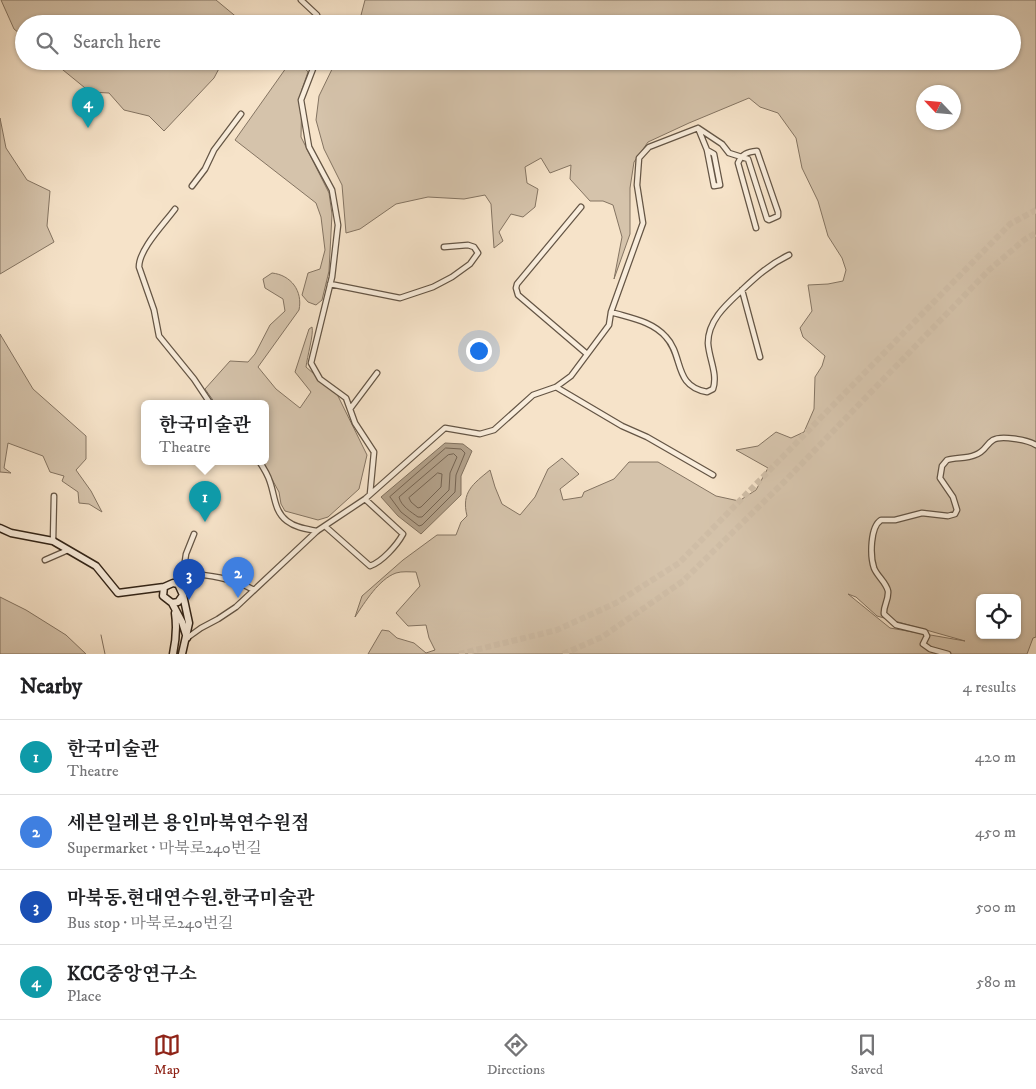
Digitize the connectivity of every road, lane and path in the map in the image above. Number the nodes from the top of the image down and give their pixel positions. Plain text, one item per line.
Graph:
1 (301, 0) edge
2 (317, 15) edge
3 (313, 70) edge
4 (241, 114) dead end
5 (698, 128) junction
6 (707, 150) junction
7 (741, 156) junction
8 (192, 186) dead end
9 (581, 208) dead end
10 (175, 210) dead end
11 (756, 228) dead end
12 (444, 247) dead end
13 (788, 255) dead end
14 (330, 284) junction
15 (742, 290) junction
16 (611, 312) junction
17 (587, 354) junction
18 (760, 357) dead end
19 (377, 372) dead end
20 (556, 387) junction
21 (208, 400) edge
22 (350, 409) junction
23 (1036, 445) edge
24 (261, 465) edge
25 (712, 475) dead end
26 (370, 494) junction
27 (54, 496) dead end
28 (365, 499) junction
29 (326, 527) junction
30 (0, 528) edge
31 (317, 532) junction
32 (194, 534) dead end
33 (52, 541) junction
34 (68, 550) junction
35 (45, 560) dead end
36 (184, 572) junction
37 (164, 586) junction
38 (254, 590) junction
39 (182, 592) junction
40 (173, 605) junction
41 (187, 638) junction
42 (173, 654) edge
43 (182, 654) edge
44 (948, 654) edge

1 - 2 street
3 - 14 street
4 - 8 street
5 - 6 street
5 - 7 street
5 - 16 street
6 - 6 street
7 - 7 street
7 - 11 street
9 - 17 street
10 - 21 street
12 - 14 street
13 - 15 street
14 - 22 street
15 - 16 street
15 - 18 street
16 - 17 street
17 - 20 street
19 - 22 street
20 - 25 street
20 - 26 street
22 - 26 street
23 - 44 street
24 - 31 street
26 - 28 street
27 - 33 street
28 - 29 street
28 - 29 street
29 - 31 street
30 - 33 street
31 - 38 street
32 - 36 street
33 - 34 street
34 - 35 street
34 - 37 street
36 - 38 street
36 - 39 street
37 - 39 street
37 - 40 street
38 - 41 street
39 - 40 street
39 - 41 street
40 - 41 street
40 - 42 street
41 - 43 street

